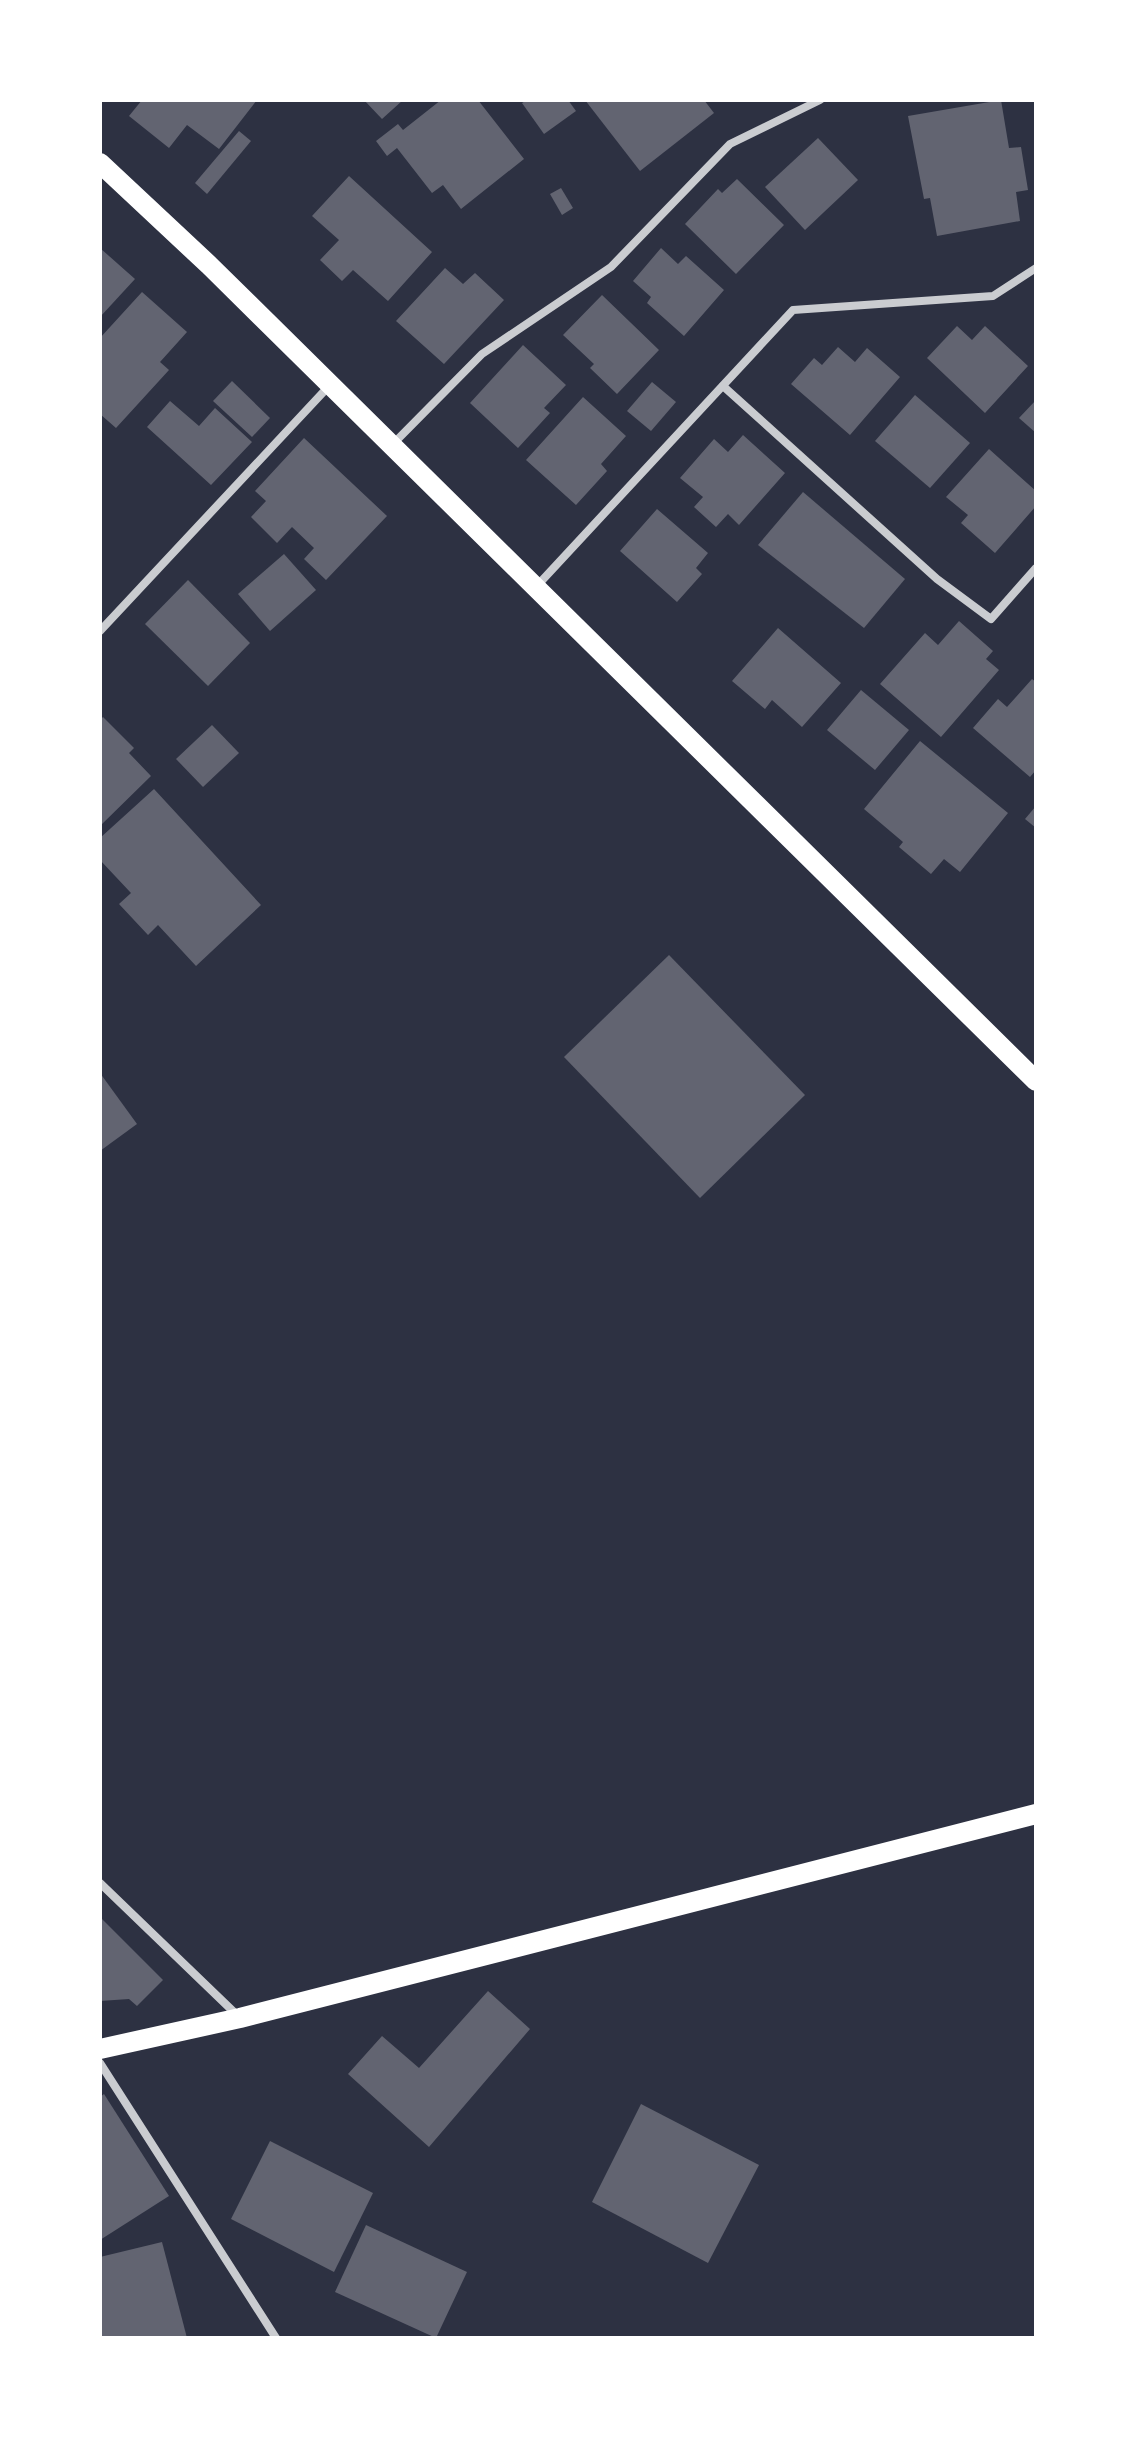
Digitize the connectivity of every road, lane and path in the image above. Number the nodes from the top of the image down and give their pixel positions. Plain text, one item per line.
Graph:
1 (820, 100) edge
2 (100, 163) edge
3 (1036, 268) edge
4 (330, 385) junction
5 (723, 386) junction
6 (391, 446) junction
7 (1036, 568) edge
8 (535, 588) junction
9 (100, 631) edge
10 (1036, 1081) edge
11 (1036, 1814) edge
12 (100, 1883) edge
13 (240, 2018) junction
14 (100, 2049) edge
15 (100, 2063) edge
16 (276, 2338) edge

1 - 6 street
2 - 4 main road
3 - 5 street
4 - 6 main road
4 - 9 street
5 - 7 street
5 - 8 street
6 - 8 main road
8 - 10 main road
11 - 13 main road
12 - 13 street
13 - 14 main road
15 - 16 street

